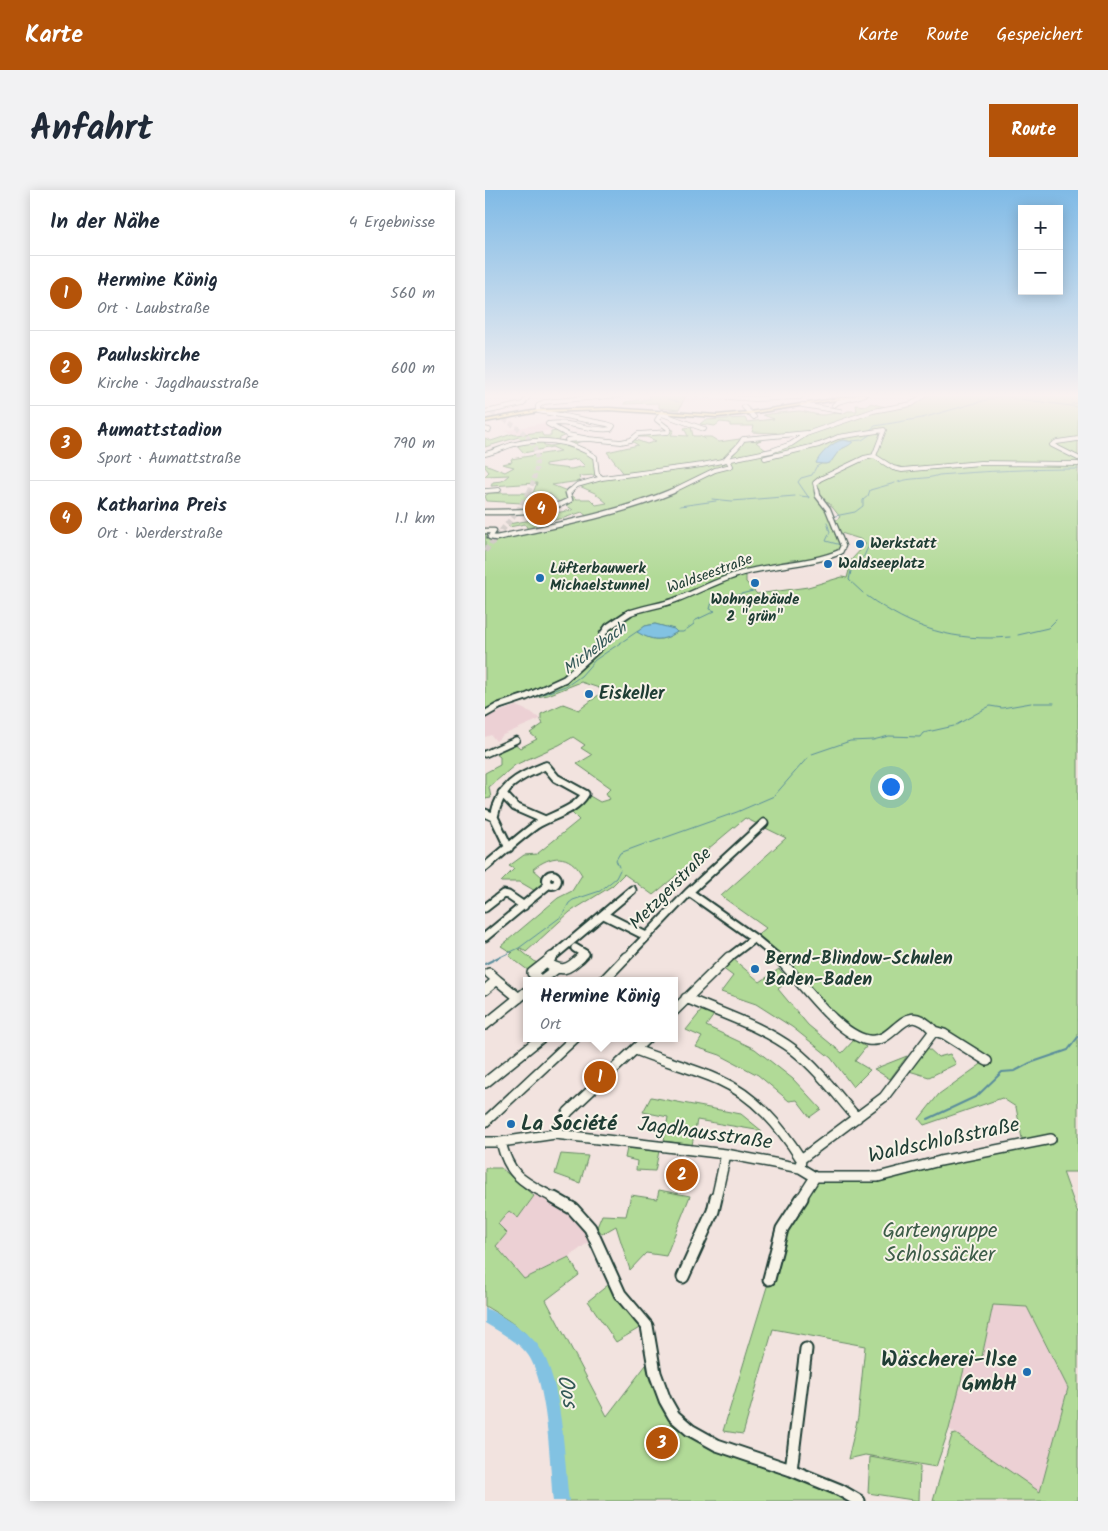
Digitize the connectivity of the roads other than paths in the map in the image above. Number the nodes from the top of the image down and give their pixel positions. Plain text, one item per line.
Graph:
1 (595, 456) edge
2 (727, 456) edge
3 (750, 456) edge
4 (772, 456) edge
5 (874, 456) joint
6 (727, 462) junction
7 (1078, 464) edge
8 (602, 478) junction
9 (499, 490) dead end
10 (485, 491) edge
11 (485, 512) edge
12 (485, 531) edge
13 (485, 714) edge
14 (516, 740) dead end
15 (485, 754) edge
16 (502, 792) junction
17 (485, 813) edge
18 (494, 817) junction
19 (545, 820) junction
20 (764, 823) dead end
21 (509, 848) junction
22 (485, 867) edge
23 (548, 885) dead end
24 (632, 890) dead end
25 (689, 892) junction
26 (524, 906) junction
27 (485, 908) edge
28 (604, 915) junction
29 (646, 936) junction
30 (485, 937) edge
31 (753, 939) junction
32 (575, 948) dead end
33 (546, 962) junction
34 (556, 969) junction
35 (489, 973) dead end
36 (536, 977) edge
37 (546, 977) edge
38 (607, 977) edge
39 (497, 980) junction
40 (485, 990) edge
41 (523, 995) edge
42 (519, 998) junction
43 (686, 998) junction
44 (678, 1007) edge
45 (486, 1022) edge
46 (934, 1031) junction
47 (536, 1042) edge
48 (571, 1042) edge
49 (643, 1042) edge
50 (636, 1050) junction
51 (987, 1061) dead end
52 (485, 1083) edge
53 (857, 1118) junction
54 (485, 1122) edge
55 (555, 1134) junction
56 (1051, 1139) dead end
57 (485, 1142) edge
58 (501, 1142) junction
59 (726, 1154) junction
60 (800, 1163) junction
61 (815, 1177) junction
62 (683, 1276) dead end
63 (769, 1279) dead end
64 (806, 1349) dead end
65 (791, 1470) junction
66 (859, 1501) edge

1 - 8 street
2 - 6 street
3 - 6 street
4 - 6 street
5 - 7 street
5 - 13 street, Waldseestraße
6 - 8 street
6 - 12 street
8 - 11 street
9 - 10 street
14 - 15 street
16 - 18 street
16 - 19 street
16 - 19 street
17 - 18 street
18 - 21 street
19 - 21 street
20 - 25 street, Metzgerstraße
21 - 22 street
23 - 26 street
24 - 28 street
25 - 29 street, Metzgerstraße
25 - 31 street
26 - 27 street
26 - 30 street
28 - 29 street
28 - 33 street
29 - 38 street, Metzgerstraße
31 - 43 street
31 - 46 street
32 - 34 street
33 - 34 street
33 - 36 street
34 - 37 street
35 - 39 street
39 - 40 street
39 - 42 street
41 - 42 street
42 - 45 street
43 - 44 street
43 - 53 street
46 - 51 street
46 - 53 street
47 - 52 street
48 - 54 street
49 - 50 street
50 - 55 street
50 - 60 street
53 - 60 street
55 - 58 street, Jagdhausstraße
55 - 59 street, Jagdhausstraße
56 - 61 street, Waldschloßstraße
57 - 58 street, Jagdhausstraße
58 - 65 street
59 - 60 street, Jagdhausstraße
59 - 62 street
60 - 61 street, Jagdhausstraße
61 - 63 street
64 - 65 street
65 - 66 street

